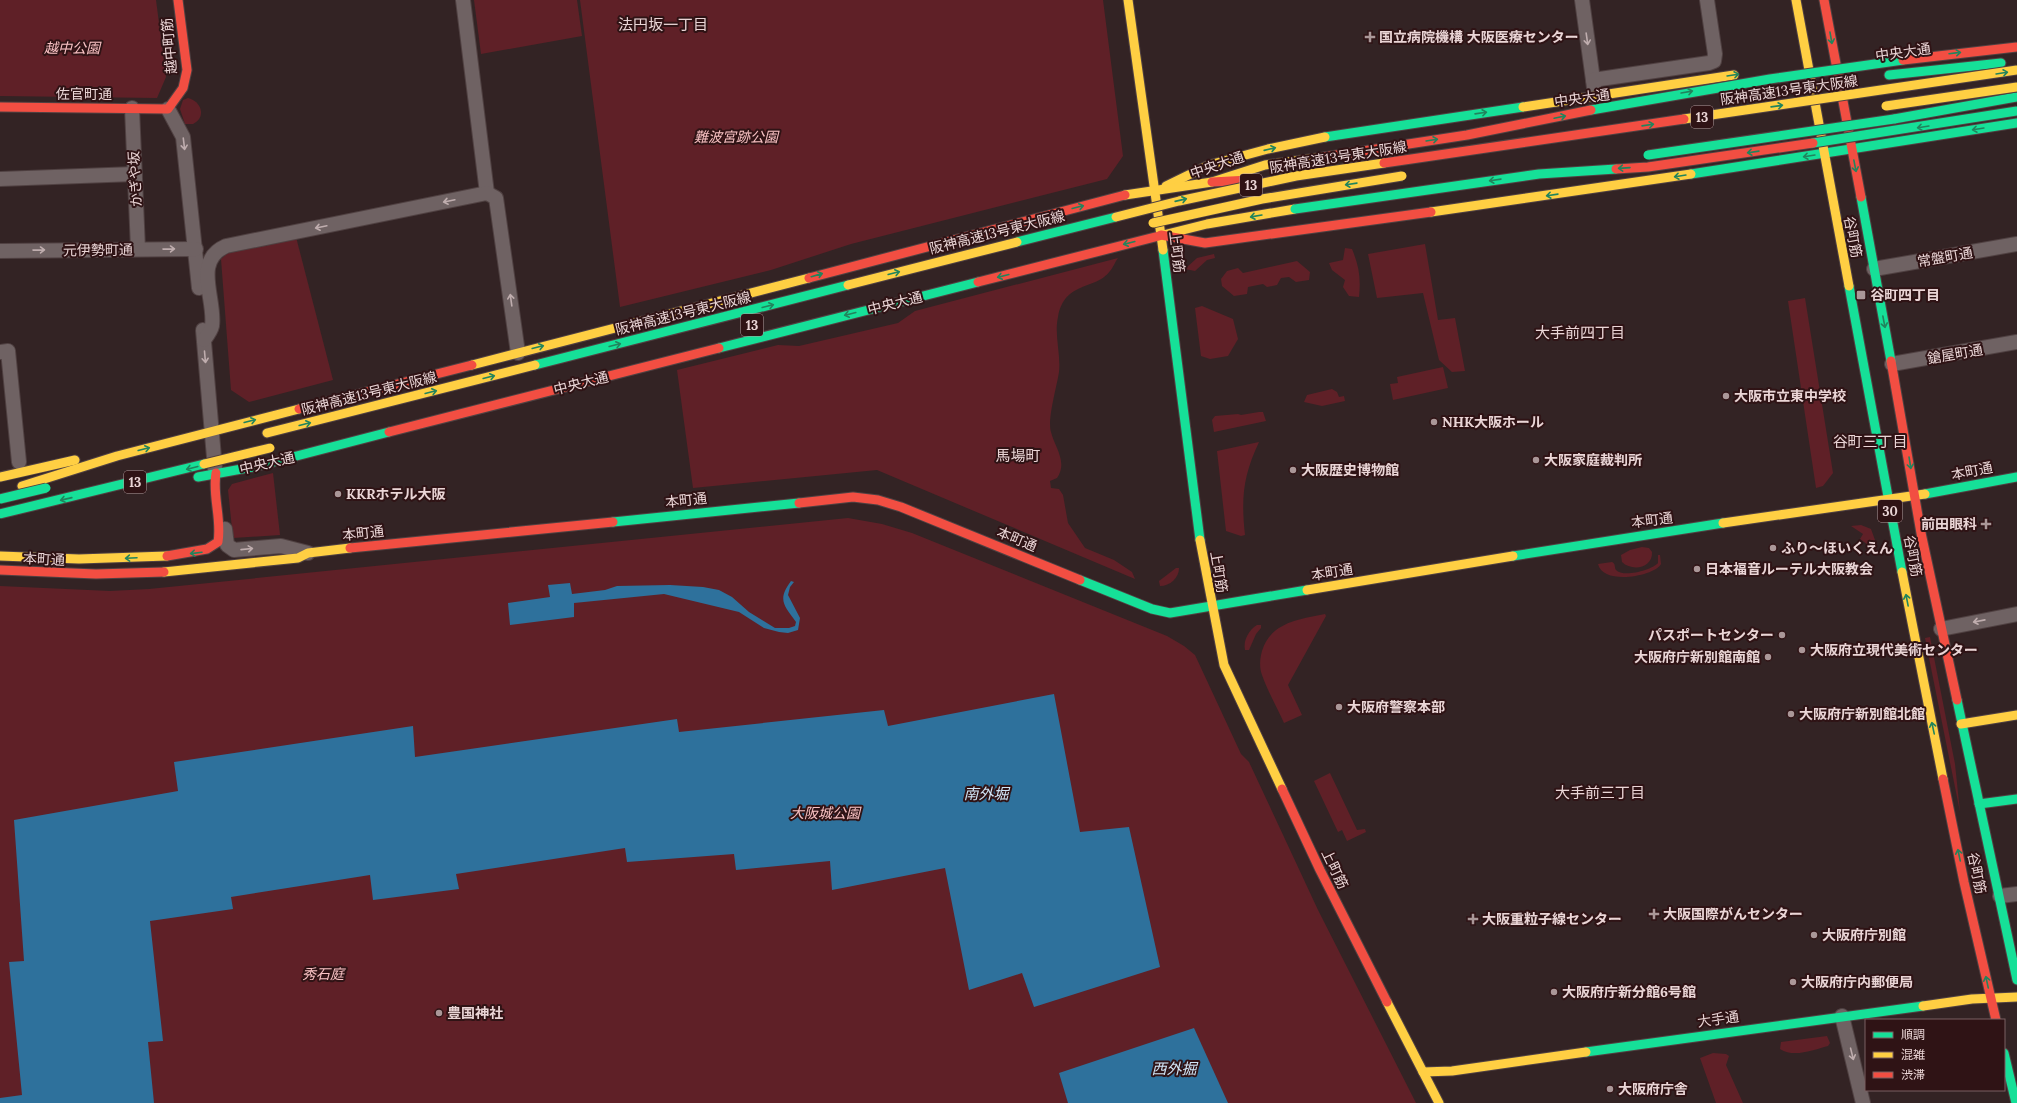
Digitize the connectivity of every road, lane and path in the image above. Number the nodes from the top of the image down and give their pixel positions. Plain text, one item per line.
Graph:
1 (178, 0) edge
2 (463, 0) edge
3 (1128, 0) edge
4 (1582, 0) edge
5 (1707, 0) edge
6 (1796, 0) edge
7 (1824, 0) edge
8 (1978, 42) dead end
9 (2017, 47) edge
10 (1835, 61) junction
11 (2017, 61) edge
12 (1808, 64) junction
13 (2017, 70) edge
14 (1758, 71) dead end
15 (1743, 74) dead end
16 (1881, 77) dead end
17 (1593, 80) junction
18 (1851, 81) dead end
19 (2017, 86) edge
20 (1799, 89) dead end
21 (1595, 96) junction
22 (2017, 97) edge
23 (0, 107) edge
24 (1873, 107) dead end
25 (132, 108) junction
26 (168, 109) junction
27 (1857, 110) dead end
28 (2017, 111) edge
29 (1810, 116) dead end
30 (1626, 118) dead end
31 (2017, 123) edge
32 (1851, 148) junction
33 (1824, 153) junction
34 (1641, 156) dead end
35 (1625, 159) dead end
36 (135, 174) junction
37 (1412, 174) dead end
38 (1539, 174) junction
39 (0, 179) edge
40 (1212, 182) junction
41 (1155, 190) junction
42 (487, 193) junction
43 (1141, 226) dead end
44 (1161, 235) junction
45 (2017, 244) edge
46 (138, 249) junction
47 (196, 249) junction
48 (0, 251) edge
49 (1874, 269) junction
50 (204, 340) junction
51 (2017, 342) edge
52 (0, 352) edge
53 (518, 353) junction
54 (1892, 364) junction
55 (212, 432) junction
56 (260, 435) dead end
57 (223, 444) dead end
58 (278, 446) dead end
59 (201, 450) dead end
60 (117, 456) junction
61 (75, 460) junction
62 (19, 462) junction
63 (0, 466) edge
64 (216, 473) junction
65 (0, 477) edge
66 (2017, 477) edge
67 (190, 479) dead end
68 (57, 485) dead end
69 (0, 493) edge
70 (1915, 494) junction
71 (1888, 498) junction
72 (0, 499) edge
73 (0, 514) edge
74 (308, 553) junction
75 (0, 556) edge
76 (0, 570) edge
77 (1211, 607) junction
78 (2017, 614) edge
79 (1941, 629) junction
80 (2017, 715) edge
81 (1961, 724) junction
82 (2017, 798) edge
83 (1979, 804) junction
84 (2017, 894) edge
85 (2000, 896) junction
86 (2017, 980) edge
87 (2017, 997) edge
88 (1991, 998) junction
89 (1842, 1016) junction
90 (1996, 1019) edge
91 (2005, 1057) edge
92 (1423, 1072) junction
93 (1439, 1103) edge
94 (1863, 1103) edge
95 (2016, 1103) edge

1 - 26 main road, 越中町筋
2 - 42 street
3 - 41 main road, 上町筋
4 -> 17 street
5 - 17 street
6 - 12 main road, 谷町筋 / 30
7 -> 10 main road, 谷町筋 / 30
8 - 10 main road, 中央大通
40 -> 9 main road, 中央大通, bridge
10 - 12 main road, 中央大通
10 - 32 main road, 谷町筋 / 30
11 - 16 main road
12 - 14 main road, 中央大通
12 - 33 main road, 谷町筋 / 30
56 -> 13 main road, 阪神高速13号東大阪線 / 13, bridge
21 -> 15 main road, 中央大通
17 - 21 street
18 - 20 main road
19 - 24 main road, bridge
41 -> 21 main road, 中央大通
22 - 34 main road, bridge
23 - 25 main road, 佐官町通
25 - 26 main road, 佐官町通
25 - 36 street, かぎや坂
26 -> 47 street
27 - 29 main road, 阪神高速13号東大阪線
28 -> 38 main road, 中央大通, bridge
30 - 40 main road, bridge
31 -> 32 main road, 中央大通
32 - 33 main road, 中央大通
32 -> 49 main road, 谷町筋 / 30
33 -> 44 main road, 中央大通
33 - 71 main road, 谷町筋 / 30
35 - 38 main road, bridge
36 - 39 street
36 - 46 street, かぎや坂
37 -> 43 main road, 阪神高速13号東大阪線 / 13, bridge
38 -> 44 main road, 中央大通, bridge
40 - 41 main road, 中央大通
41 - 44 main road, 上町筋
53 -> 41 main road, 中央大通
42 -> 50 street
53 -> 42 street
44 -> 64 main road, 中央大通
44 - 77 main road, 上町筋
45 - 49 street, 常盤町通
46 -> 47 street, 元伊勢町通
48 -> 46 street, 元伊勢町通
47 - 50 street
49 -> 54 main road, 谷町筋 / 30
50 -> 55 street
51 - 54 street, 鎗屋町通
52 - 62 street
55 -> 53 main road, 中央大通
54 -> 70 main road, 谷町筋 / 30
60 -> 55 main road, 中央大通
55 - 64 street
57 - 59 main road
58 -> 73 main road, 13, bridge
60 - 61 street, 中央大通
60 - 69 main road, 中央大通
61 - 62 street, 中央大通
61 - 65 main road
62 - 63 street, 中央大通
64 - 67 main road, 中央大通
64 -> 74 street
64 -> 75 main road
66 - 70 main road, 本町通
68 - 72 main road, bridge
70 - 71 main road, 本町通
70 - 79 main road, 谷町筋 / 30
71 - 77 main road, 本町通
88 -> 71 main road, 谷町筋 / 30
74 - 76 main road, 本町通
74 - 77 main road, 本町通
77 - 92 main road, 上町筋
78 -> 79 street
79 - 81 main road, 谷町筋 / 30
80 - 81 main road
81 - 83 main road, 谷町筋 / 30
82 - 83 main road
83 - 85 main road, 谷町筋 / 30
84 - 85 street
85 - 86 main road, 谷町筋 / 30
87 - 88 main road, 大手通
88 - 89 main road, 大手通
88 - 90 main road, 谷町筋 / 30
89 - 92 main road, 大手通
89 -> 94 street
91 - 95 main road
92 - 93 main road, 上町筋

